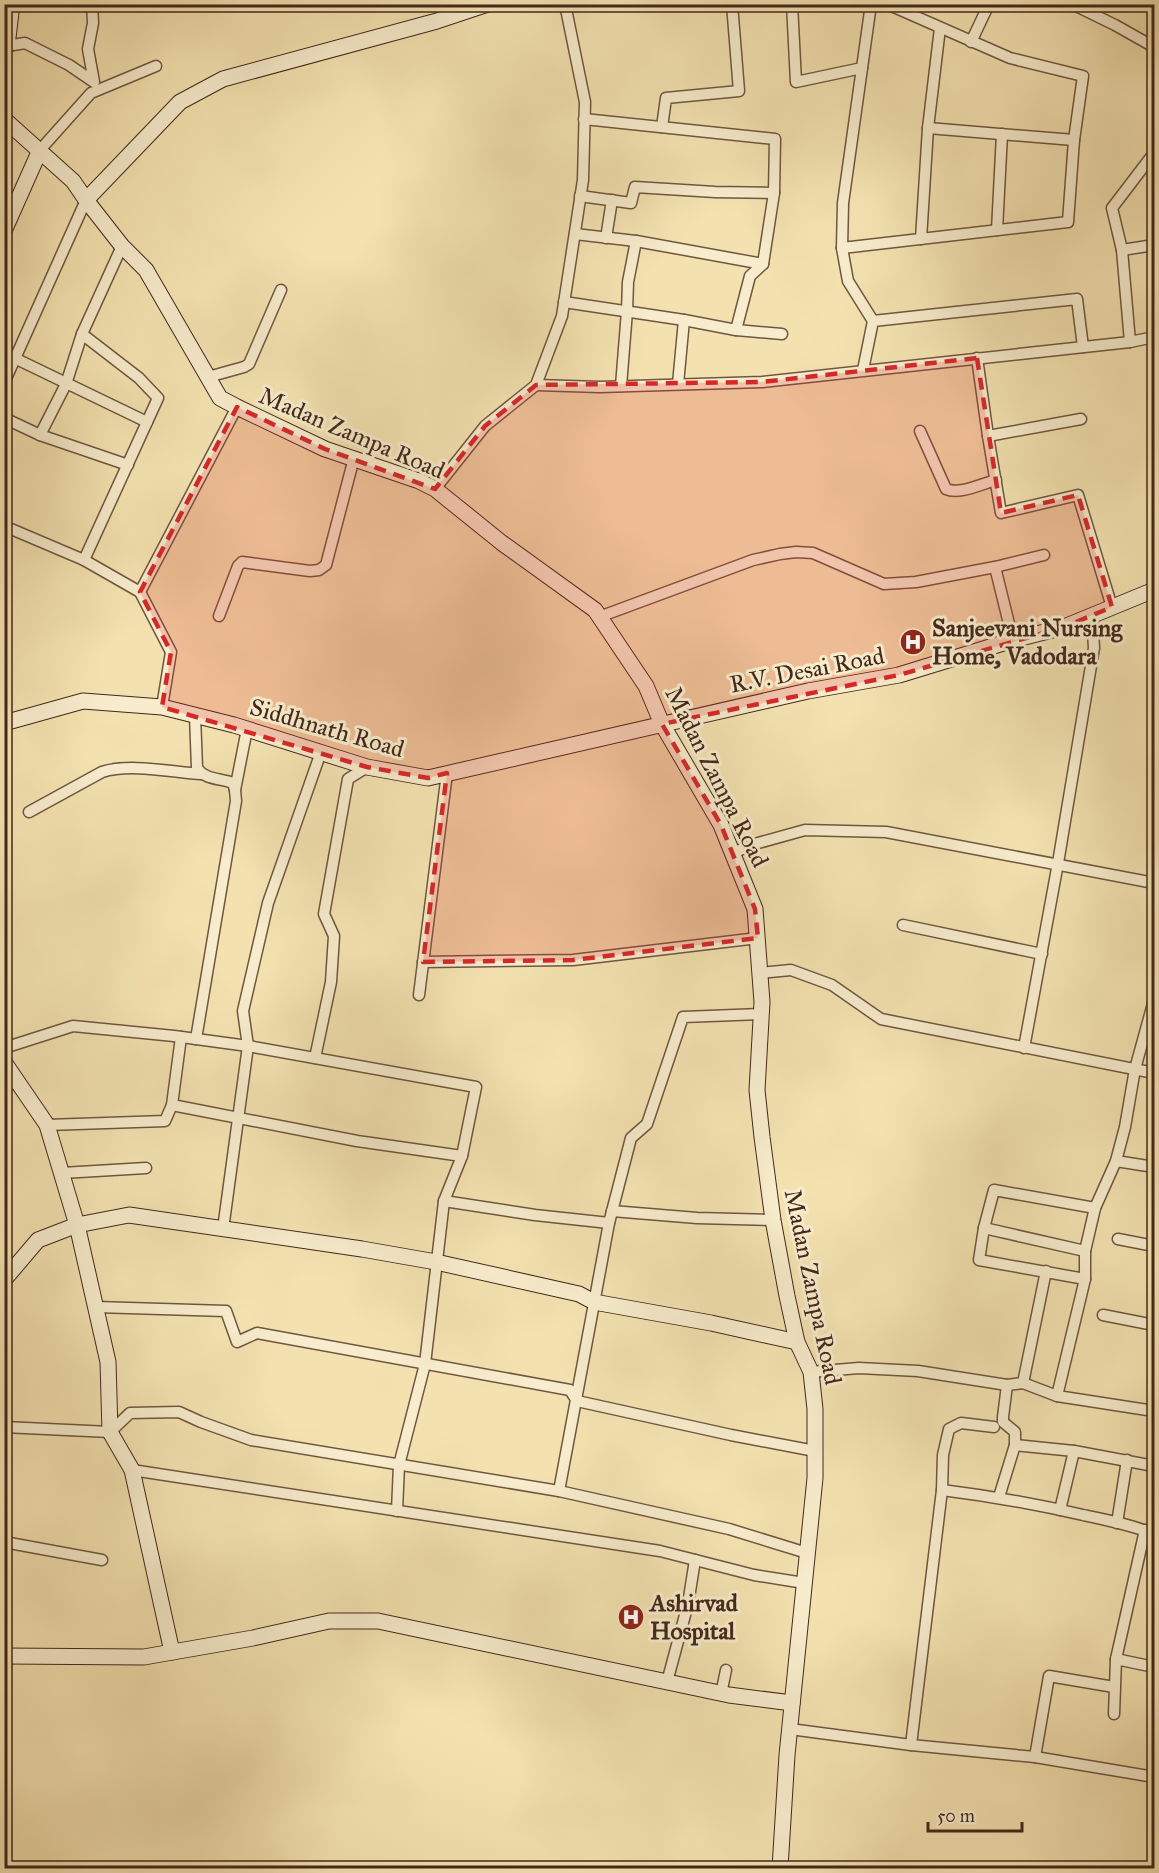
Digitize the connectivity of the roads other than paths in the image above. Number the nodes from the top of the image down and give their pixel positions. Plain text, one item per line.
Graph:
1 (12, 4) edge
2 (92, 4) edge
3 (488, 4) edge
4 (565, 4) edge
5 (732, 4) edge
6 (792, 4) edge
7 (871, 4) edge
8 (887, 4) edge
9 (989, 4) edge
10 (1072, 4) edge
11 (940, 28) junction
12 (971, 42) junction
13 (6, 47) edge
14 (1155, 47) edge
15 (156, 66) dead end
16 (862, 68) junction
17 (4, 119) edge
18 (584, 119) junction
19 (662, 128) junction
20 (928, 129) junction
21 (1002, 135) junction
22 (1074, 140) junction
23 (40, 150) junction
24 (1155, 153) edge
25 (774, 193) junction
26 (580, 196) junction
27 (86, 200) junction
28 (612, 200) junction
29 (997, 230) junction
30 (4, 231) edge
31 (574, 234) junction
32 (606, 238) junction
33 (921, 239) junction
34 (636, 241) junction
35 (1155, 245) edge
36 (122, 246) junction
37 (842, 248) junction
38 (1122, 250) junction
39 (763, 264) junction
40 (281, 290) dead end
41 (564, 302) junction
42 (627, 311) junction
43 (684, 320) junction
44 (873, 321) junction
45 (736, 330) junction
46 (82, 334) junction
47 (782, 334) dead end
48 (1155, 337) edge
49 (1130, 342) junction
50 (1083, 347) junction
51 (4, 354) edge
52 (977, 358) junction
53 (16, 359) junction
54 (863, 370) junction
55 (208, 377) junction
56 (4, 383) edge
57 (66, 384) junction
58 (678, 384) junction
59 (536, 385) junction
60 (621, 386) junction
61 (237, 407) junction
62 (4, 418) edge
63 (1081, 419) dead end
64 (147, 422) junction
65 (920, 431) dead end
66 (40, 435) junction
67 (988, 436) junction
68 (354, 458) junction
69 (128, 465) junction
70 (996, 480) junction
71 (435, 489) junction
72 (4, 526) edge
73 (1044, 555) dead end
74 (84, 560) junction
75 (995, 567) junction
76 (1155, 590) edge
77 (140, 592) junction
78 (1112, 607) junction
79 (1092, 615) junction
80 (219, 616) dead end
81 (599, 617) junction
82 (1013, 640) junction
83 (162, 707) junction
84 (195, 715) junction
85 (4, 723) edge
86 (667, 723) junction
87 (247, 729) junction
88 (321, 752) junction
89 (367, 767) junction
90 (447, 773) junction
91 (201, 774) junction
92 (235, 789) junction
93 (29, 812) dead end
94 (732, 853) junction
95 (1058, 863) junction
96 (1155, 883) edge
97 (903, 925) dead end
98 (758, 938) junction
99 (1042, 954) junction
100 (423, 962) junction
101 (760, 973) junction
102 (419, 994) dead end
103 (1155, 1000) edge
104 (761, 1014) junction
105 (181, 1037) junction
106 (196, 1039) junction
107 (248, 1046) junction
108 (4, 1048) edge
109 (1024, 1048) junction
110 (315, 1058) junction
111 (4, 1062) edge
112 (1135, 1069) junction
113 (1155, 1073) edge
114 (172, 1105) junction
115 (238, 1117) junction
116 (47, 1125) junction
117 (462, 1156) junction
118 (1116, 1161) junction
119 (1155, 1167) edge
120 (146, 1168) dead end
121 (62, 1173) junction
122 (444, 1201) junction
123 (1095, 1208) junction
124 (611, 1217) junction
125 (773, 1220) junction
126 (77, 1225) junction
127 (984, 1228) junction
128 (223, 1229) junction
129 (1118, 1239) dead end
130 (1155, 1246) edge
131 (1085, 1251) junction
132 (436, 1262) junction
133 (1046, 1271) junction
134 (1085, 1279) junction
135 (4, 1280) edge
136 (594, 1302) junction
137 (96, 1307) junction
138 (1103, 1315) dead end
139 (1155, 1325) edge
140 (797, 1342) junction
141 (425, 1364) junction
142 (811, 1372) junction
143 (1023, 1383) junction
144 (1007, 1385) junction
145 (1057, 1396) junction
146 (577, 1401) junction
147 (1155, 1411) edge
148 (4, 1427) edge
149 (994, 1427) dead end
150 (110, 1432) junction
151 (1015, 1445) junction
152 (815, 1451) junction
153 (1074, 1451) junction
154 (1127, 1460) junction
155 (399, 1465) junction
156 (1155, 1466) edge
157 (132, 1470) junction
158 (942, 1490) junction
159 (559, 1491) junction
160 (999, 1497) junction
161 (1060, 1510) junction
162 (397, 1511) junction
163 (1118, 1523) junction
164 (1150, 1532) edge
165 (4, 1542) edge
166 (807, 1554) junction
167 (102, 1560) dead end
168 (695, 1560) junction
169 (804, 1583) junction
170 (172, 1652) junction
171 (4, 1656) edge
172 (1116, 1659) junction
173 (1155, 1667) edge
174 (726, 1670) dead end
175 (667, 1682) junction
176 (1114, 1687) junction
177 (722, 1694) junction
178 (792, 1703) junction
179 (1114, 1714) dead end
180 (790, 1729) junction
181 (911, 1745) junction
182 (1035, 1757) junction
183 (1155, 1777) edge
184 (780, 1869) edge

1 - 13 street
2 - 13 street
3 - 27 street
4 - 18 street
5 - 19 street
6 - 16 street
7 - 16 street
8 - 11 street
9 - 12 street
10 - 14 street
11 - 12 street
11 - 20 street
12 - 22 street
15 - 23 street
16 - 37 street
17 - 23 street, Madan Zampa Road
18 - 19 street
18 - 26 street
19 - 25 street
20 - 21 street
20 - 33 street
21 - 22 street
21 - 29 street
22 - 29 street
23 - 27 street, Madan Zampa Road
23 - 30 street
24 - 38 street
25 - 28 street
25 - 39 street
26 - 28 street
26 - 31 street
27 - 36 street, Madan Zampa Road
27 - 53 street
28 - 32 street
29 - 33 street
31 - 32 street
31 - 41 street
32 - 34 street
33 - 37 street
34 - 39 street
34 - 42 street
35 - 38 street
36 - 46 street
36 - 55 street, Madan Zampa Road
37 - 44 street
38 - 49 street
39 - 45 street
40 - 55 street
41 - 42 street
41 - 59 street
42 - 43 street
42 - 60 street
43 - 45 street
43 - 58 street
44 - 50 street
44 - 54 street
45 - 47 street
46 - 57 street
46 - 64 street
48 - 49 street
49 - 50 street
50 - 52 street
51 - 53 street
52 - 54 street
52 - 67 street
53 - 56 street
53 - 57 street
54 - 58 street
55 - 61 street, Madan Zampa Road
57 - 64 street
57 - 66 street
58 - 60 street
59 - 60 street
59 - 71 street
61 - 68 street, Madan Zampa Road
61 - 77 street
62 - 66 street
63 - 67 street
64 - 69 street
65 - 70 street
66 - 69 street
67 - 70 street
68 - 71 street, Madan Zampa Road
68 - 80 street
69 - 74 street
70 - 78 street
71 - 81 street, Madan Zampa Road
72 - 74 street
73 - 75 street
74 - 77 street
75 - 81 street
75 - 82 street
76 - 78 street, R.V. Desai Road
77 - 83 street
78 - 79 street, R.V. Desai Road
79 - 82 street, R.V. Desai Road
79 - 95 street
81 - 86 street, Madan Zampa Road
82 - 86 street, R.V. Desai Road
83 - 84 street, Siddhnath Road
83 - 85 street, Siddhnath Road
84 - 87 street, Siddhnath Road
84 - 91 street
86 - 90 street, Siddhnath Road
86 - 94 street, Madan Zampa Road
87 - 88 street, Siddhnath Road
87 - 92 street
88 - 89 street, Siddhnath Road
88 - 107 street
89 - 90 street, Siddhnath Road
89 - 110 street
90 - 100 street
91 - 92 street
91 - 93 street
92 - 106 street
94 - 95 street
94 - 98 street, Madan Zampa Road
95 - 96 street
95 - 99 street
97 - 99 street
98 - 100 street
98 - 101 street, Madan Zampa Road
99 - 109 street
100 - 102 street
101 - 104 street, Madan Zampa Road
101 - 109 street
103 - 112 street
104 - 124 street
104 - 125 street, Madan Zampa Road
105 - 106 street
105 - 108 street
105 - 114 street
106 - 107 street
107 - 110 street
107 - 115 street
109 - 112 street
110 - 117 street
111 - 116 street
112 - 113 street
112 - 118 street
114 - 115 street
114 - 116 street
115 - 117 street
115 - 128 street
116 - 121 street
117 - 122 street
118 - 119 street
118 - 123 street
120 - 121 street
121 - 126 street
122 - 124 street
122 - 132 street
123 - 127 street
123 - 131 street
124 - 125 street
124 - 136 street
125 - 140 street, Madan Zampa Road
126 - 128 street
126 - 135 street
126 - 137 street
127 - 131 street
127 - 133 street
128 - 132 street
129 - 130 street
131 - 134 street
132 - 136 street
132 - 141 street
133 - 134 street
133 - 143 street
134 - 145 street
136 - 140 street
136 - 146 street
137 - 141 street
137 - 150 street
138 - 139 street
140 - 142 street, Madan Zampa Road
141 - 146 street
141 - 155 street
142 - 144 street
142 - 152 street, Madan Zampa Road
143 - 144 street
143 - 145 street
144 - 151 street
145 - 147 street
146 - 152 street
146 - 159 street
148 - 150 street
149 - 158 street
150 - 155 street
150 - 157 street
151 - 153 street
151 - 160 street
152 - 166 street, Madan Zampa Road
153 - 154 street
153 - 161 street
154 - 156 street
154 - 163 street
155 - 159 street
155 - 162 street
157 - 162 street
157 - 170 street
158 - 160 street
158 - 181 street
159 - 166 street
160 - 161 street
161 - 163 street
162 - 168 street
163 - 164 street
164 - 172 street
165 - 167 street
166 - 169 street, Madan Zampa Road
168 - 169 street
168 - 175 street
169 - 178 street, Madan Zampa Road
170 - 171 street
170 - 175 street
172 - 173 street
172 - 176 street
174 - 177 street
175 - 177 street
176 - 179 street
176 - 182 street
177 - 178 street
178 - 180 street, Madan Zampa Road
180 - 181 street
180 - 184 street, Madan Zampa Road
181 - 182 street
182 - 183 street

